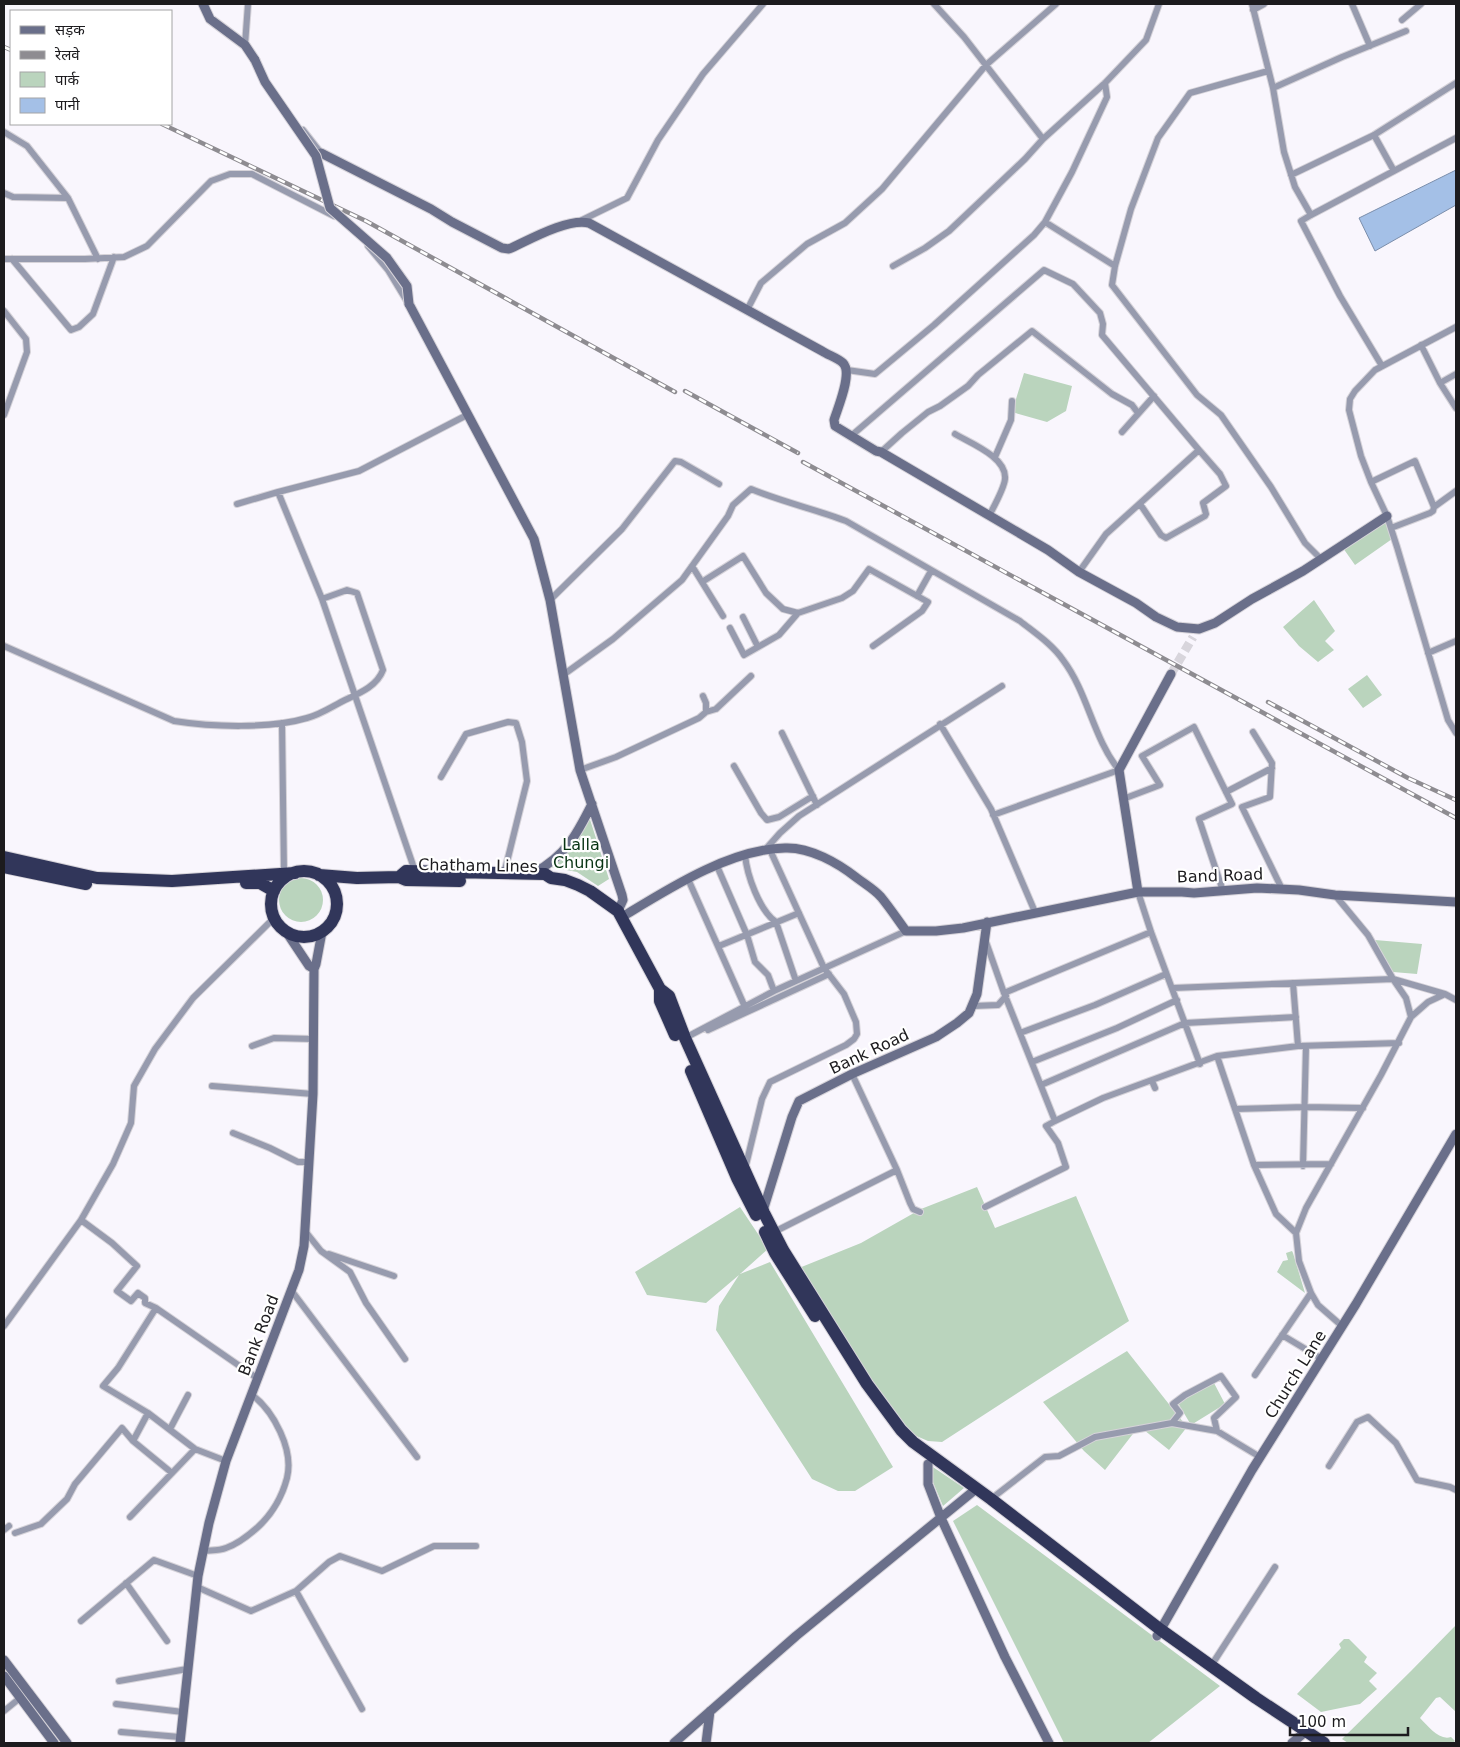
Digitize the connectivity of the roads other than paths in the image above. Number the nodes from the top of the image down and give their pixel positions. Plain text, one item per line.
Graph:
1 (203, 4) edge
2 (248, 4) edge
3 (763, 4) edge
4 (934, 4) edge
5 (1056, 4) edge
6 (1159, 4) edge
7 (1264, 4) edge
8 (1352, 4) edge
9 (1421, 4) edge
10 (1252, 7) edge
11 (1402, 20) dead end
12 (1406, 31) dead end
13 (245, 45) junction
14 (1370, 46) junction
15 (255, 60) junction
16 (986, 65) junction
17 (1268, 71) junction
18 (1105, 83) junction
19 (1456, 83) edge
20 (1273, 88) junction
21 (4, 132) edge
22 (1374, 135) junction
23 (1456, 138) edge
24 (1043, 139) junction
25 (321, 152) joint
26 (1394, 171) junction
27 (1291, 174) junction
28 (4, 193) edge
29 (68, 198) junction
30 (1312, 215) junction
31 (580, 221) junction
32 (1045, 222) junction
33 (114, 257) junction
34 (98, 258) junction
35 (4, 259) edge
36 (12, 259) junction
37 (893, 266) dead end
38 (1115, 266) junction
39 (408, 304) junction
40 (747, 310) junction
41 (4, 311) edge
42 (1456, 326) edge
43 (1421, 344) junction
44 (1382, 366) junction
45 (847, 370) junction
46 (1456, 374) edge
47 (1440, 383) junction
48 (1154, 396) junction
49 (1012, 400) dead end
50 (1456, 408) edge
51 (1138, 413) junction
52 (4, 415) edge
53 (467, 415) junction
54 (1122, 432) dead end
55 (955, 434) dead end
56 (851, 436) junction
57 (1199, 450) junction
58 (882, 452) junction
59 (995, 457) junction
60 (1371, 482) junction
61 (718, 484) dead end
62 (1456, 491) edge
63 (278, 492) junction
64 (237, 504) dead end
65 (1140, 504) junction
66 (1434, 507) junction
67 (989, 516) junction
68 (1387, 516) junction
69 (1391, 528) junction
70 (1321, 560) junction
71 (692, 566) junction
72 (931, 571) junction
73 (1079, 572) junction
74 (702, 582) junction
75 (917, 596) junction
76 (322, 599) junction
77 (550, 600) junction
78 (798, 613) junction
79 (723, 616) dead end
80 (743, 618) dead end
81 (1215, 623) junction
82 (730, 628) dead end
83 (1193, 637) tunnel mouth
84 (1456, 641) edge
85 (4, 646) edge
86 (873, 646) dead end
87 (758, 647) junction
88 (1428, 653) junction
89 (1171, 674) tunnel mouth
90 (563, 675) junction
91 (751, 676) dead end
92 (1002, 686) dead end
93 (355, 696) junction
94 (703, 696) dead end
95 (706, 712) junction
96 (282, 724) junction
97 (940, 724) junction
98 (1253, 732) dead end
99 (782, 733) dead end
100 (1456, 733) edge
101 (734, 766) dead end
102 (1272, 768) junction
103 (580, 770) junction
104 (1119, 770) junction
105 (442, 777) dead end
106 (1226, 792) junction
107 (813, 796) junction
108 (1123, 799) junction
109 (592, 804) junction
110 (817, 805) junction
111 (993, 815) junction
112 (767, 850) junction
113 (745, 855) junction
114 (4, 857) edge
115 (717, 866) junction
116 (4, 867) edge
117 (416, 871) junction
118 (290, 873) junction
119 (504, 874) junction
120 (319, 875) junction
121 (532, 875) junction
122 (399, 876) junction
123 (551, 878) junction
124 (688, 879) junction
125 (1282, 889) junction
126 (274, 891) junction
127 (1223, 891) junction
128 (1138, 892) junction
129 (1335, 895) junction
130 (1456, 902) edge
131 (1035, 912) junction
132 (799, 913) junction
133 (620, 914) junction
134 (274, 918) junction
135 (776, 922) junction
136 (987, 922) junction
137 (906, 931) junction
138 (322, 932) junction
139 (1151, 932) junction
140 (287, 933) junction
141 (747, 935) junction
142 (985, 941) junction
143 (719, 946) junction
144 (314, 969) junction
145 (827, 971) junction
146 (1166, 974) junction
147 (1393, 979) junction
148 (796, 981) junction
149 (1293, 983) junction
150 (1173, 988) junction
151 (660, 989) junction
152 (774, 991) junction
153 (1445, 994) junction
154 (1005, 995) junction
155 (1177, 1000) junction
156 (1456, 1000) edge
157 (973, 1006) junction
158 (745, 1007) junction
159 (1296, 1016) junction
160 (1411, 1018) junction
161 (1185, 1023) junction
162 (708, 1030) dead end
163 (1020, 1033) junction
164 (685, 1038) junction
165 (313, 1039) junction
166 (1399, 1043) junction
167 (252, 1046) dead end
168 (1298, 1046) junction
169 (1306, 1046) junction
170 (1218, 1056) junction
171 (1032, 1062) junction
172 (1200, 1064) junction
173 (852, 1074) junction
174 (1152, 1081) junction
175 (1040, 1085) junction
176 (212, 1086) dead end
177 (1155, 1088) dead end
178 (313, 1094) junction
179 (1305, 1107) junction
180 (1363, 1108) junction
181 (1235, 1109) junction
182 (1055, 1121) junction
183 (233, 1133) dead end
184 (1456, 1134) edge
185 (308, 1162) junction
186 (1331, 1164) junction
187 (1254, 1165) junction
188 (1303, 1166) junction
189 (745, 1170) junction
190 (897, 1170) junction
191 (986, 1207) dead end
192 (920, 1212) dead end
193 (760, 1215) junction
194 (81, 1220) junction
195 (304, 1230) junction
196 (774, 1232) junction
197 (1296, 1233) junction
198 (321, 1251) junction
199 (394, 1276) dead end
200 (291, 1290) junction
201 (1311, 1293) junction
202 (156, 1308) junction
203 (4, 1326) edge
204 (1342, 1326) junction
205 (1282, 1335) junction
206 (405, 1358) dead end
207 (1322, 1359) junction
208 (1255, 1375) dead end
209 (257, 1378) junction
210 (251, 1394) junction
211 (188, 1395) dead end
212 (148, 1414) junction
213 (1172, 1423) junction
214 (170, 1429) junction
215 (1217, 1431) junction
216 (133, 1441) junction
217 (195, 1449) junction
218 (417, 1457) dead end
219 (1260, 1457) junction
220 (226, 1461) junction
221 (928, 1464) junction
222 (1329, 1466) dead end
223 (172, 1473) junction
224 (1456, 1490) edge
225 (973, 1491) junction
226 (991, 1500) junction
227 (130, 1518) dead end
228 (941, 1518) junction
229 (15, 1533) dead end
230 (476, 1546) dead end
231 (203, 1551) junction
232 (1275, 1568) dead end
233 (198, 1576) junction
234 (126, 1583) junction
235 (197, 1587) junction
236 (296, 1591) junction
237 (81, 1621) dead end
238 (1159, 1633) junction
239 (167, 1641) dead end
240 (4, 1660) edge
241 (1211, 1666) junction
242 (187, 1669) junction
243 (4, 1676) edge
244 (119, 1681) dead end
245 (20, 1698) junction
246 (116, 1704) dead end
247 (362, 1709) dead end
248 (4, 1711) edge
249 (710, 1711) junction
250 (183, 1712) junction
251 (121, 1732) dead end
252 (1302, 1739) edge
253 (180, 1740) edge
254 (54, 1743) edge
255 (67, 1743) edge
256 (674, 1743) edge
257 (706, 1743) edge
258 (1049, 1743) edge
259 (1324, 1743) edge

1 - 13 street
2 - 13 street
3 - 31 street
4 - 16 street
5 - 16 street
6 - 18 street
7 - 10 street
8 - 14 street
9 - 11 street
10 - 17 street
12 - 14 street
13 - 15 street
14 - 20 street
15 - 25 street
15 - 39 street, bridge
16 - 24 street
16 - 40 street
17 - 20 street
17 - 38 street
18 - 24 street
18 - 32 street
19 - 22 street
20 - 27 street
21 - 29 street
22 - 26 street
22 - 27 street
23 - 26 street
24 - 37 street
25 - 31 street
26 - 30 street
27 - 30 street
28 - 29 street
29 - 34 street
30 - 44 street
31 - 40 street
32 - 38 street
32 - 45 street
33 - 34 street
33 - 36 street
33 - 39 street
34 - 36 street
35 - 36 street
38 - 70 street
39 - 53 street
40 - 45 street
41 - 52 street
42 - 43 street
43 - 44 street
43 - 47 street
44 - 60 street
45 - 56 street
46 - 47 street
47 - 50 street
48 - 51 street
48 - 56 street
48 - 57 street
49 - 59 street
51 - 54 street
51 - 58 street
53 - 63 street
53 - 77 street
55 - 59 street
56 - 58 street
57 - 65 street
57 - 65 street
58 - 67 street
59 - 67 street
60 - 66 street
60 - 68 street
61 - 77 street
62 - 66 street
63 - 64 street
63 - 76 street
65 - 73 street
66 - 69 street
67 - 73 street
68 - 69 street
68 - 70 street
69 - 88 street
70 - 81 street
71 - 72 street
71 - 74 street
71 - 90 street
72 - 75 street
72 - 104 street
73 - 81 street
74 - 78 street
74 - 79 street
75 - 78 street
75 - 86 street
76 - 93 street
76 - 93 street
77 - 90 street
78 - 87 street
80 - 87 street
81 - 83 street
82 - 87 street
84 - 88 street
85 - 96 street
88 - 100 street
89 - 104 street
90 - 103 street
91 - 95 street
92 - 97 street
93 - 96 street
93 - 117 street
94 - 95 street
95 - 103 street
96 - 118 street
97 - 110 street
97 - 111 street
98 - 102 street
99 - 107 street
101 - 107 street
102 - 106 street
102 - 125 street
103 - 109 street
104 - 108 street
104 - 111 street
105 - 119 street
106 - 108 street
106 - 127 street
107 - 110 street
108 - 128 street
109 - 121 street
109 - 133 street
110 - 112 street
111 - 131 street
112 - 113 street
112 - 132 street
112 - 137 street
113 - 115 street
113 - 135 street
114 - 118 highway, Chatham Lines
115 - 124 street
115 - 141 street
116 - 126 highway
117 - 119 highway, Chatham Lines
117 - 122 highway, Chatham Lines
118 - 120 highway, Chatham Lines
118 - 126 highway
119 - 121 highway, Chatham Lines
120 - 122 highway, Chatham Lines
120 - 138 highway
121 - 123 highway, Chatham Lines
122 - 123 highway, Chatham Lines
123 - 133 highway
124 - 133 street
124 - 143 street
125 - 127 street, Band Road
125 - 129 street, Band Road
126 - 134 highway
127 - 128 street, Band Road
128 - 131 street, Band Road
128 - 139 street
129 - 130 street, Band Road
129 - 147 street
131 - 136 street, Band Road
132 - 135 street
132 - 145 street
133 - 151 highway
134 - 140 highway
134 - 194 street
135 - 141 street
135 - 148 street
136 - 137 street, Band Road
136 - 142 street, Bank Road
137 - 145 street
138 - 140 highway
138 - 144 street, Bank Road
139 - 146 street
139 - 154 street
140 - 144 street
141 - 143 street
141 - 152 street
142 - 154 street
142 - 157 street, Bank Road
143 - 158 street
144 - 165 street, Bank Road
145 - 148 street
145 - 162 street
145 - 189 street
146 - 150 street
146 - 163 street
147 - 149 street
147 - 153 street
147 - 160 street
148 - 152 street
149 - 150 street
149 - 159 street
150 - 155 street
151 - 164 highway
151 - 193 highway
152 - 158 street
153 - 156 street
153 - 160 street
154 - 157 street
154 - 163 street
155 - 161 street
155 - 171 street
157 - 173 street, Bank Road
158 - 164 street
159 - 161 street
159 - 168 street
160 - 166 street
161 - 172 street
161 - 175 street
163 - 171 street
164 - 189 highway
165 - 167 street
165 - 178 street, Bank Road
166 - 169 street
166 - 180 street
168 - 169 street
168 - 170 street
169 - 179 street
170 - 172 street
170 - 181 street
171 - 175 street
172 - 174 street
173 - 190 street
173 - 193 street, Bank Road
174 - 177 street
174 - 182 street
175 - 182 street
176 - 178 street
178 - 185 street, Bank Road
179 - 180 street
179 - 181 street
179 - 188 street
180 - 186 street
181 - 187 street
182 - 191 street
183 - 185 street
184 - 204 street, Church Lane
185 - 195 street, Bank Road
186 - 188 street
186 - 197 street
187 - 188 street
187 - 197 street
189 - 193 highway
190 - 192 street
190 - 196 street
193 - 196 highway
193 - 221 highway
194 - 202 street
194 - 203 street
195 - 198 street
195 - 200 street, Bank Road
196 - 225 highway
197 - 201 street
198 - 199 street
198 - 206 street
200 - 209 street, Bank Road
200 - 218 street
201 - 204 street
201 - 205 street
202 - 209 street
202 - 212 street
204 - 207 street, Church Lane
205 - 207 street
205 - 208 street
207 - 219 street, Church Lane
209 - 210 street, Bank Road
210 - 220 street, Bank Road
210 - 231 street
211 - 214 street
212 - 214 street
212 - 216 street
213 - 215 street
213 - 215 street
213 - 226 street
214 - 217 street
215 - 219 street
216 - 223 street
216 - 229 street
217 - 220 street
217 - 223 street
219 - 238 street, Church Lane
220 - 231 street, Bank Road
221 - 225 highway
221 - 228 street
222 - 224 street
223 - 227 street
225 - 226 highway
225 - 228 street
225 - 238 highway
226 - 238 highway
228 - 249 street
228 - 258 street
230 - 236 street
231 - 233 street, Bank Road
232 - 241 street
233 - 234 street
233 - 235 street, Bank Road
234 - 237 street
234 - 239 street
235 - 236 street
235 - 242 street, Bank Road
236 - 247 street
238 - 241 highway
238 - 252 highway
240 - 255 street
241 - 252 highway
242 - 244 street
242 - 250 street, Bank Road
243 - 245 street
245 - 248 street
245 - 254 street
246 - 250 street
249 - 256 street
249 - 257 street
250 - 253 street, Bank Road
251 - 253 street
252 - 259 highway

